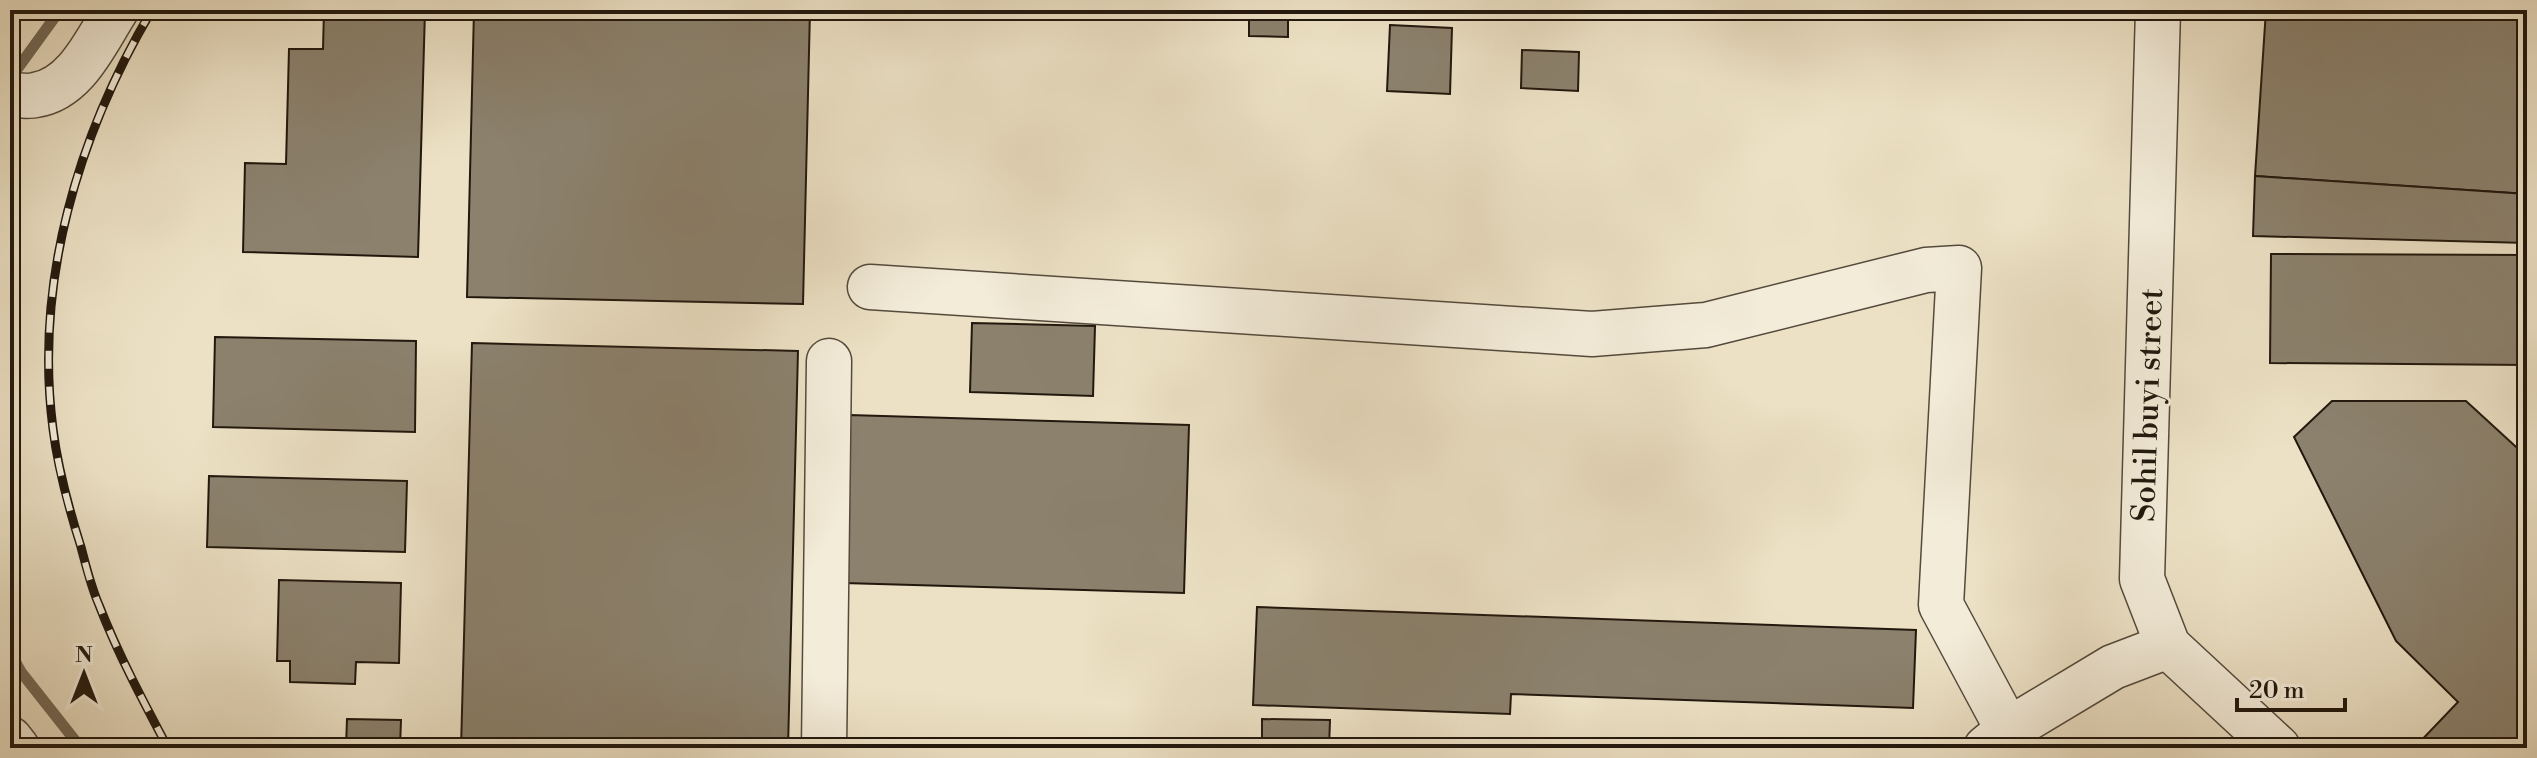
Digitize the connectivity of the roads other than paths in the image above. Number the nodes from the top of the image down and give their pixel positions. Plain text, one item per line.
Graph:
1 (116, 10) edge
2 (2158, 10) edge
3 (10, 95) edge
4 (870, 287) dead end
5 (829, 361) dead end
6 (2168, 646) junction
7 (10, 739) edge
8 (1997, 739) edge
9 (17, 748) edge
10 (824, 748) edge
11 (2278, 748) edge

1 - 3 street
2 - 6 street, Sohil buyi street
4 - 8 street
5 - 10 street
6 - 8 street
6 - 11 street, Sohil buyi street
7 - 9 street

